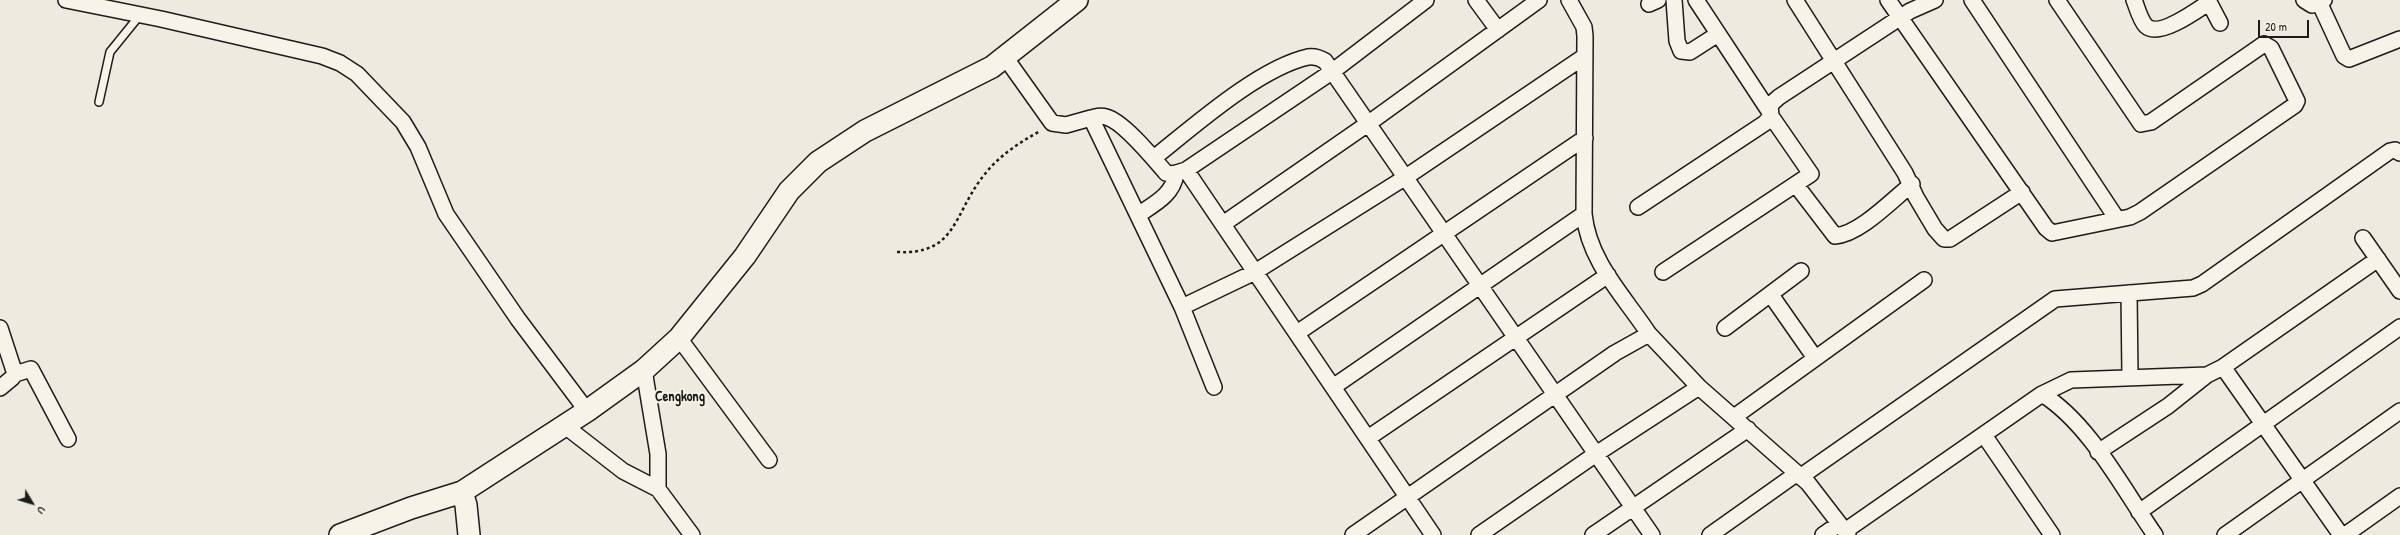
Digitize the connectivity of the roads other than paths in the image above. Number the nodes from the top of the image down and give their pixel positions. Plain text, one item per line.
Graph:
1 (66, 0) edge
2 (1077, 0) edge
3 (1476, 0) edge
4 (1539, 0) edge
5 (1569, 0) edge
6 (1674, 0) edge
7 (1696, 0) edge
8 (1795, 0) edge
9 (1888, 0) edge
10 (1935, 0) edge
11 (1972, 0) edge
12 (2056, 0) edge
13 (2134, 0) edge
14 (2304, 0) edge
15 (1423, 1) edge
16 (2322, 1) edge
17 (2208, 2) edge
18 (140, 15) junction
19 (1900, 18) junction
20 (2220, 23) dead end
21 (1498, 30) junction
22 (1718, 34) junction
23 (2400, 39) edge
24 (1585, 56) junction
25 (1005, 57) junction
26 (1835, 60) junction
27 (1333, 71) junction
28 (99, 102) dead end
29 (1770, 113) junction
30 (1090, 118) junction
31 (1369, 123) junction
32 (1585, 138) junction
33 (2400, 153) edge
34 (1155, 157) junction
35 (1181, 172) junction
36 (1406, 177) junction
37 (1912, 184) junction
38 (1796, 185) junction
39 (2022, 192) junction
40 (1638, 207) dead end
41 (1584, 214) junction
42 (1138, 215) junction
43 (2117, 219) junction
44 (1223, 224) junction
45 (1444, 233) junction
46 (2363, 238) dead end
47 (2378, 259) junction
48 (1801, 271) dead end
49 (1256, 272) junction
50 (1663, 272) dead end
51 (1608, 276) junction
52 (1924, 280) dead end
53 (1480, 285) junction
54 (2400, 291) edge
55 (2129, 293) junction
56 (1771, 295) junction
57 (1182, 307) junction
58 (2400, 327) edge
59 (0, 328) edge
60 (1725, 328) dead end
61 (1297, 333) junction
62 (1649, 334) junction
63 (1516, 337) junction
64 (679, 338) junction
65 (1815, 358) junction
66 (2223, 367) junction
67 (644, 370) junction
68 (15, 374) junction
69 (2207, 375) junction
70 (2130, 377) junction
71 (1214, 387) dead end
72 (1333, 387) junction
73 (1699, 387) junction
74 (0, 388) edge
75 (2042, 394) junction
76 (1555, 395) junction
77 (587, 411) junction
78 (2400, 411) edge
79 (1734, 416) junction
80 (2263, 424) junction
81 (565, 426) junction
82 (1748, 428) junction
83 (1984, 435) junction
84 (1368, 438) junction
85 (68, 439) dead end
86 (2098, 452) junction
87 (1596, 454) junction
88 (769, 460) dead end
89 (1798, 476) junction
90 (2302, 480) junction
91 (658, 489) junction
92 (462, 492) junction
93 (2400, 496) edge
94 (1408, 497) junction
95 (1633, 507) junction
96 (2139, 512) junction
97 (1844, 530) edge
98 (2046, 533) edge
99 (340, 535) edge
100 (469, 535) edge
101 (692, 535) edge
102 (1353, 535) edge
103 (1433, 535) edge
104 (1479, 535) edge
105 (1593, 535) edge
106 (1652, 535) edge
107 (1710, 535) edge
108 (1823, 535) edge
109 (2155, 535) edge
110 (2225, 535) edge
111 (2341, 535) edge
112 (2345, 535) edge

1 - 18 street
2 - 25 street
3 - 21 street
4 - 21 street
5 - 24 street
6 - 22 street
7 - 22 street
8 - 26 street
9 - 19 street
10 - 19 street
11 - 43 street
12 - 43 street
13 - 17 street
14 - 16 street
15 - 27 street
16 - 23 street
17 - 20 street
18 - 28 lane
18 - 77 street
19 - 26 street
19 - 39 street
21 - 31 street
22 - 29 street
24 - 32 street
24 - 36 street
25 - 30 street
25 - 64 street
26 - 29 street
26 - 37 street
27 - 31 street
27 - 34 street
27 - 35 street
29 - 38 street
29 - 40 street
30 - 34 street
30 - 42 street
31 - 36 street
31 - 44 street
32 - 41 street
32 - 45 street
33 - 55 street
34 - 35 street
35 - 42 street
35 - 44 street
36 - 45 street
36 - 49 street
37 - 38 street
37 - 39 street
38 - 50 street
39 - 43 street
41 - 51 street
41 - 53 street
42 - 57 street
44 - 49 street
45 - 53 street
45 - 61 street
46 - 47 street
47 - 54 street
47 - 66 street
48 - 56 street
49 - 57 street
49 - 61 street
51 - 62 street
51 - 63 street
52 - 65 street
53 - 63 street
53 - 72 street
55 - 70 street
55 - 89 street
56 - 60 street
56 - 65 street
57 - 71 street
58 - 80 street
59 - 68 street
61 - 72 street
62 - 73 street
62 - 76 street
63 - 76 street
63 - 84 street
64 - 67 street
64 - 88 street
65 - 79 street
66 - 69 street
66 - 80 street
67 - 77 street
67 - 91 street
68 - 74 street
68 - 85 street
69 - 70 street
69 - 86 street
70 - 75 street
72 - 84 street
73 - 79 street
73 - 87 street
75 - 83 street
75 - 86 street
76 - 87 street
76 - 94 street
77 - 81 street
78 - 90 street
79 - 82 street
80 - 90 street
80 - 96 street
81 - 91 street
81 - 92 street
82 - 89 street
82 - 95 street
83 - 97 street
83 - 98 street
84 - 94 street
86 - 96 street
87 - 95 street
87 - 104 street
89 - 97 street
89 - 107 street
90 - 110 street
90 - 111 street
91 - 101 street
92 - 99 street
92 - 100 street
93 - 112 street
94 - 102 street
94 - 103 street
95 - 105 street
95 - 106 street
96 - 109 street
97 - 108 street

